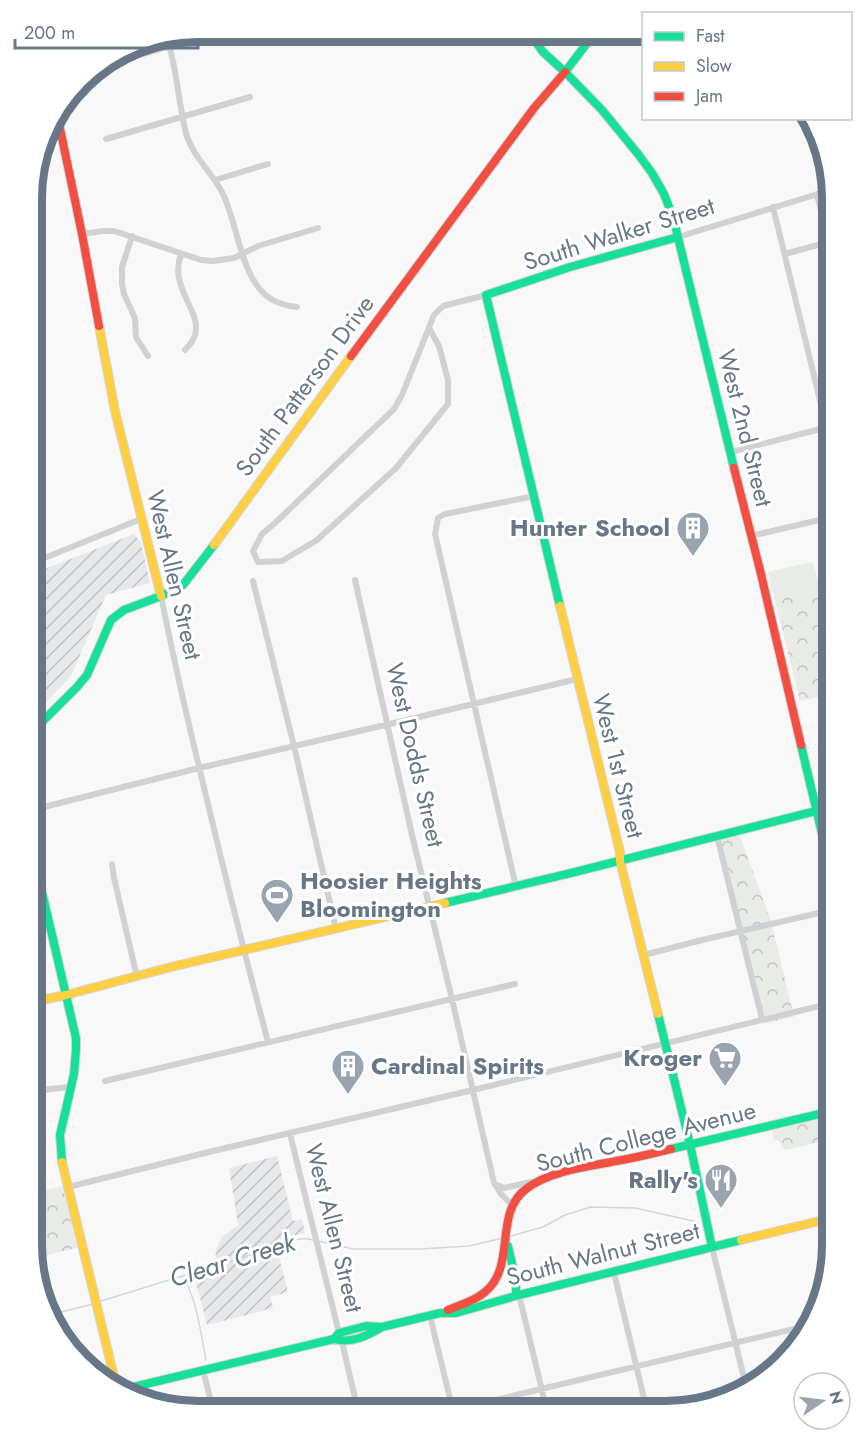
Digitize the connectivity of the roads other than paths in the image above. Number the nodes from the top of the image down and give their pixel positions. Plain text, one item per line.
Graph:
1 (536, 42) edge
2 (588, 42) edge
3 (184, 43) edge
4 (170, 47) junction
5 (126, 60) edge
6 (565, 72) junction
7 (250, 97) dead end
8 (183, 116) junction
9 (59, 127) edge
10 (106, 140) dead end
11 (268, 164) dead end
12 (215, 180) junction
13 (822, 193) edge
14 (817, 194) junction
15 (773, 207) junction
16 (822, 211) edge
17 (318, 228) dead end
18 (82, 234) junction
19 (132, 236) junction
20 (678, 237) junction
21 (822, 244) edge
22 (181, 254) junction
23 (785, 254) junction
24 (243, 255) junction
25 (486, 295) junction
26 (297, 307) dead end
27 (429, 328) junction
28 (185, 350) dead end
29 (148, 356) dead end
30 (822, 396) edge
31 (822, 429) edge
32 (730, 452) junction
33 (534, 496) junction
34 (141, 519) junction
35 (822, 519) edge
36 (751, 536) junction
37 (42, 559) edge
38 (355, 580) dead end
39 (253, 581) dead end
40 (161, 596) junction
41 (576, 679) junction
42 (474, 704) junction
43 (42, 722) edge
44 (388, 725) junction
45 (294, 746) junction
46 (200, 768) junction
47 (42, 808) edge
48 (822, 809) edge
49 (816, 810) junction
50 (822, 835) edge
51 (717, 836) junction
52 (620, 861) junction
53 (112, 864) dead end
54 (516, 887) junction
55 (42, 892) edge
56 (429, 908) junction
57 (822, 912) edge
58 (336, 929) junction
59 (741, 932) junction
60 (243, 951) junction
61 (644, 955) junction
62 (137, 977) junction
63 (515, 984) dead end
64 (66, 995) junction
65 (452, 999) junction
66 (42, 1000) edge
67 (822, 1005) edge
68 (762, 1019) junction
69 (268, 1042) junction
70 (665, 1044) junction
71 (105, 1081) dead end
72 (71, 1087) junction
73 (473, 1090) junction
74 (42, 1091) edge
75 (822, 1113) edge
76 (290, 1134) junction
77 (690, 1144) junction
78 (542, 1180) junction
79 (494, 1184) junction
80 (68, 1187) junction
81 (512, 1205) junction
82 (822, 1220) edge
83 (712, 1247) junction
84 (507, 1252) junction
85 (612, 1272) junction
86 (523, 1294) junction
87 (440, 1313) junction
88 (430, 1316) junction
89 (798, 1328) edge
90 (338, 1338) junction
91 (736, 1344) junction
92 (636, 1367) junction
93 (203, 1370) junction
94 (113, 1376) edge
95 (744, 1380) edge
96 (134, 1387) edge
97 (542, 1389) junction
98 (211, 1401) edge
99 (355, 1401) edge
100 (449, 1401) edge
101 (492, 1401) edge
102 (545, 1401) edge
103 (644, 1401) edge

1 - 6 street, West 2nd Street
2 - 6 street, South Patterson Drive
3 - 4 street
4 - 5 street
4 - 8 street
6 - 20 street, West 2nd Street
6 - 40 street, South Patterson Drive
7 - 8 street
8 - 10 street
8 - 12 street
9 - 18 street, West Allen Street
11 - 12 street
12 - 24 street
13 - 14 street, South Walker Street
14 - 15 street, South Walker Street
14 - 16 street
15 - 20 street, South Walker Street
15 - 23 street
17 - 24 street
18 - 19 street
18 - 34 street, West Allen Street
19 - 22 street
19 - 29 street
20 - 25 street, South Walker Street
20 - 32 street, West 2nd Street
21 - 23 street
22 - 24 street
22 - 28 street
23 - 30 street
24 - 26 street
25 - 27 street, South Walker Street
25 - 33 street, West 1st Street
27 - 27 street, South Walker Street
31 - 32 street
32 - 36 street, West 2nd Street
33 - 41 street, West 1st Street
33 - 42 street
34 - 37 street
34 - 40 street, West Allen Street
35 - 36 street
36 - 49 street, West 2nd Street
38 - 44 street, West Dodds Street
39 - 45 street
40 - 43 street, South Patterson Drive
40 - 46 street, West Allen Street
41 - 42 street
41 - 52 street, West 1st Street
42 - 44 street
42 - 54 street
44 - 45 street
44 - 56 street, West Dodds Street
45 - 46 street
45 - 58 street
46 - 47 street
46 - 60 street, West Allen Street
48 - 49 street
49 - 50 street, West 2nd Street
49 - 51 street
51 - 52 street
51 - 59 street
52 - 54 street
52 - 61 street, West 1st Street
53 - 62 street
54 - 56 street
55 - 64 street
56 - 58 street
56 - 65 street, West Dodds Street
57 - 59 street
58 - 60 street
59 - 61 street
59 - 68 street
60 - 62 street
60 - 69 street, West Allen Street
61 - 70 street, West 1st Street
62 - 64 street
63 - 65 street
64 - 66 street
64 - 72 street
65 - 69 street
65 - 73 street, West Dodds Street
67 - 68 street
68 - 70 street
69 - 71 street
70 - 73 street
70 - 77 street, West 1st Street
72 - 74 street
72 - 80 street
73 - 76 street
73 - 79 street, West Dodds Street
75 - 77 street, South College Avenue
76 - 80 street
76 - 90 street, West Allen Street
77 - 78 street, South College Avenue
77 - 83 street, West 1st Street
78 - 79 street
78 - 81 street, South College Avenue
79 - 81 street, West Dodds Street
80 - 94 street
81 - 84 street
82 - 83 street, South Walnut Street
83 - 85 street, South Walnut Street
83 - 91 street
84 - 86 street
84 - 87 street
85 - 86 street, South Walnut Street
85 - 92 street
86 - 87 street, South Walnut Street
86 - 97 street
87 - 88 street, South Walnut Street
88 - 90 street, South Walnut Street
88 - 100 street
89 - 91 street
90 - 93 street, South Walnut Street
90 - 99 street, West Allen Street
91 - 92 street
91 - 95 street
92 - 97 street
92 - 103 street
93 - 96 street, South Walnut Street
93 - 98 street
97 - 101 street
97 - 102 street

